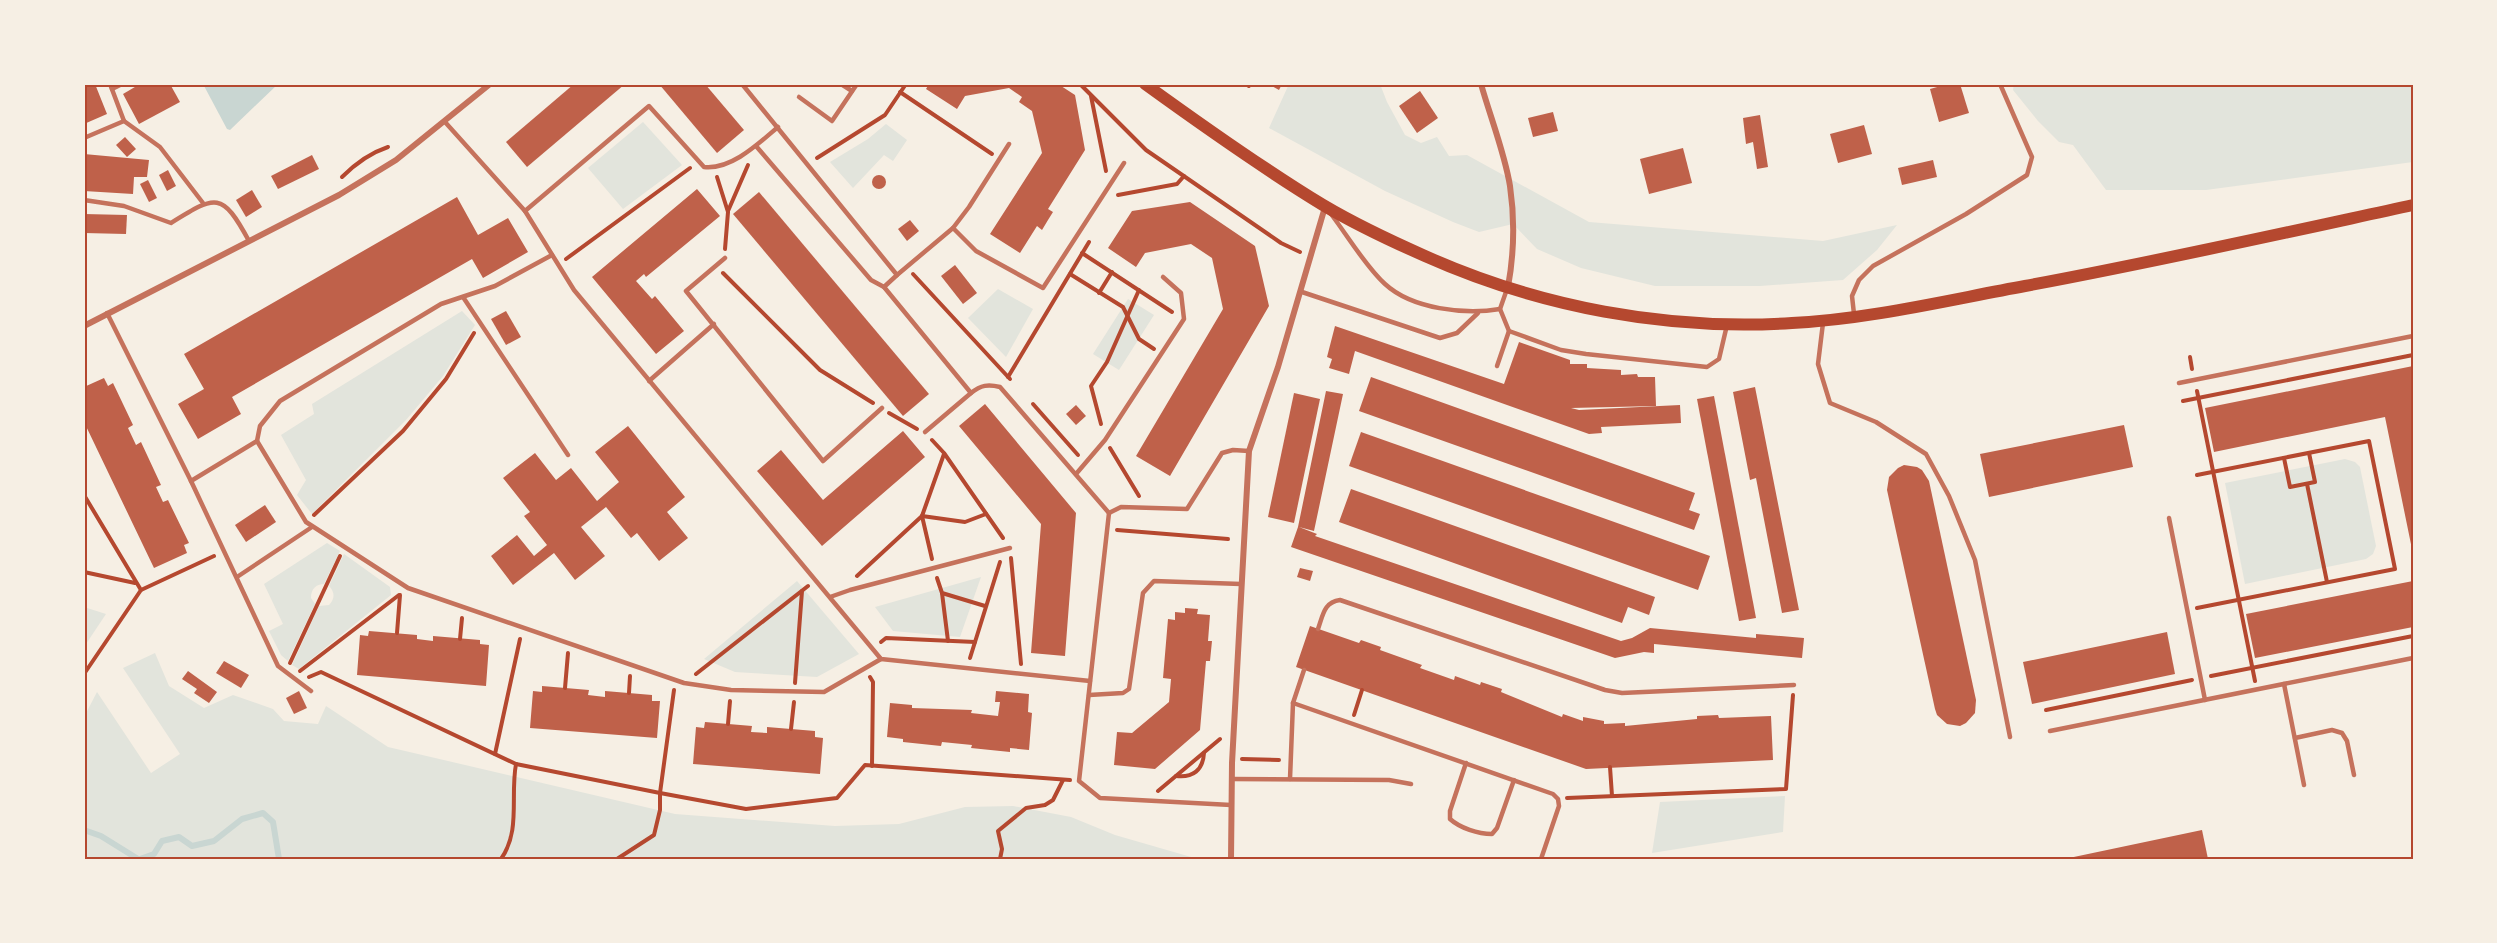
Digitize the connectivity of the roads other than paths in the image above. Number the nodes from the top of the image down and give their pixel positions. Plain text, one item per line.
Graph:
1 (122, 84) edge
2 (490, 84) edge
3 (742, 84) edge
4 (841, 84) edge
5 (857, 84) edge
6 (1145, 84) edge
7 (1160, 84) edge
8 (1481, 84) edge
9 (2000, 84) edge
10 (111, 87) edge
11 (852, 91) junction
12 (799, 97) dead end
13 (1175, 106) junction
14 (124, 121) junction
15 (445, 122) junction
16 (777, 127) junction
17 (84, 138) edge
18 (1009, 144) dead end
19 (756, 146) junction
20 (1124, 163) dead end
21 (84, 200) edge
22 (203, 203) junction
23 (2413, 205) edge
24 (1326, 207) junction
25 (525, 211) junction
26 (952, 228) junction
27 (249, 241) junction
28 (552, 255) junction
29 (725, 258) road end
30 (897, 275) junction
31 (1163, 278) dead end
32 (884, 287) junction
33 (1508, 287) junction
34 (1302, 292) junction
35 (463, 297) junction
36 (1500, 309) junction
37 (1478, 312) junction
38 (107, 313) junction
39 (1854, 317) junction
40 (1823, 320) junction
41 (714, 324) junction
42 (1727, 325) junction
43 (84, 326) edge
44 (1509, 331) junction
45 (2413, 336) edge
46 (1497, 366) dead end
47 (649, 381) junction
48 (2179, 383) dead end
49 (971, 393) junction
50 (882, 408) road end
51 (925, 432) road end
52 (257, 441) junction
53 (1249, 451) junction
54 (568, 455) dead end
55 (1076, 474) junction
56 (191, 481) junction
57 (1109, 513) junction
58 (2169, 518) dead end
59 (312, 526) junction
60 (1011, 548) road end
61 (237, 576) junction
62 (1241, 584) junction
63 (830, 597) junction
64 (1318, 628) dead end
65 (2413, 658) edge
66 (881, 659) junction
67 (1304, 670) dead end
68 (1090, 681) junction
69 (2284, 684) junction
70 (1794, 685) road end
71 (311, 691) dead end
72 (1089, 695) junction
73 (2205, 700) junction
74 (1293, 703) junction
75 (2050, 731) dead end
76 (2010, 736) dead end
77 (2295, 738) junction
78 (1466, 764) junction
79 (2354, 775) dead end
80 (1232, 779) junction
81 (1290, 779) junction
82 (1514, 780) junction
83 (1411, 784) dead end
84 (2304, 785) dead end
85 (1231, 805) junction
86 (1231, 859) edge
87 (1541, 859) edge

1 - 10 lane
2 - 15 street
3 - 16 lane
4 - 11 lane
5 - 11 lane
6 - 13 main road
7 - 13 main road
8 - 33 street
9 - 39 lane
10 - 14 lane
11 - 12 lane
13 - 24 main road
14 - 17 lane
14 - 22 lane
15 - 25 lane
15 - 27 street
16 - 19 lane
16 - 30 lane
18 - 26 lane
19 - 25 lane
19 - 32 lane
20 - 26 lane
21 - 22 lane
22 - 27 lane
23 - 39 main road
24 - 33 main road
24 - 34 street
24 - 37 lane
25 - 28 lane
26 - 30 lane
27 - 38 street
28 - 35 lane
28 - 47 lane
29 - 41 lane
30 - 32 lane
31 - 55 lane
32 - 49 lane
33 - 36 lane
33 - 42 main road
34 - 37 lane
34 - 53 street
35 - 52 lane
35 - 54 lane
36 - 37 lane
36 - 44 lane
38 - 43 street
38 - 56 lane
39 - 40 main road
40 - 42 main road
40 - 76 lane
41 - 47 lane
41 - 50 lane
42 - 44 lane
44 - 46 lane
45 - 48 lane
47 - 63 lane
49 - 51 lane
49 - 55 lane
52 - 56 lane
52 - 59 lane
53 - 57 lane
53 - 62 street
55 - 57 lane
56 - 61 lane
57 - 68 lane
58 - 73 lane
59 - 61 lane
59 - 66 lane
60 - 63 lane
61 - 71 lane
62 - 72 lane
62 - 80 street
63 - 66 lane
64 - 70 lane
65 - 69 lane
66 - 68 lane
67 - 74 lane
68 - 72 lane
69 - 73 lane
69 - 77 lane
72 - 85 lane
73 - 75 lane
74 - 78 lane
74 - 81 lane
77 - 79 lane
77 - 84 lane
78 - 82 lane
78 - 82 lane
80 - 81 lane
80 - 85 street
81 - 83 lane
82 - 87 lane
85 - 86 street

